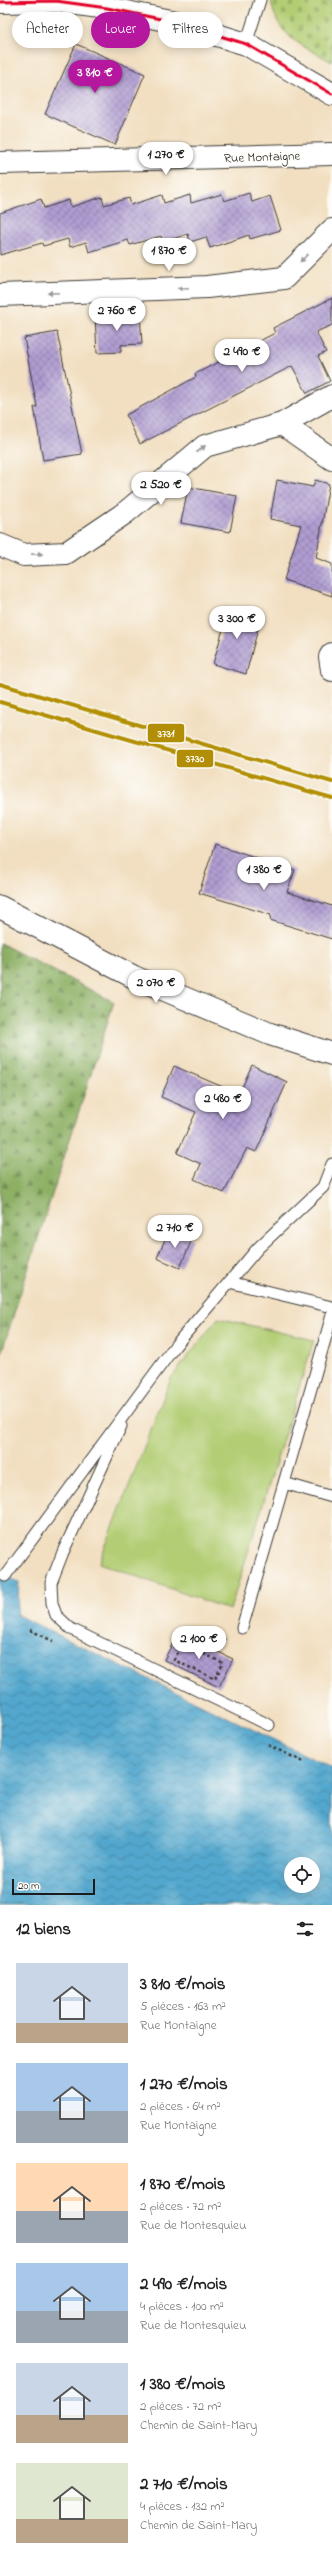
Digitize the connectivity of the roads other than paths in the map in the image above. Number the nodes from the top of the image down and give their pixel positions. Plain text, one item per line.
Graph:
1 (260, 0) edge
2 (0, 2) edge
3 (246, 44) junction
4 (332, 94) edge
5 (332, 154) edge
6 (0, 163) edge
7 (332, 230) edge
8 (0, 294) edge
9 (332, 396) edge
10 (282, 424) junction
11 (332, 459) edge
12 (0, 545) edge
13 (332, 654) edge
14 (332, 670) edge
15 (0, 907) edge
16 (332, 1054) edge
17 (332, 1164) edge
18 (229, 1282) junction
19 (332, 1307) edge
20 (332, 1315) edge
21 (131, 1403) junction
22 (284, 1483) junction
23 (332, 1497) edge
24 (5, 1576) dead end
25 (242, 1628) road end
26 (268, 1725) dead end

1 - 3 lane
2 - 3 street
3 - 4 street
5 - 6 street, Rue Montaigne
7 -> 8 street
9 - 10 street
10 - 11 street
12 -> 10 street
13 - 14 street
15 - 16 street
17 - 18 lane
18 - 19 lane
18 - 21 lane
20 - 22 lane
21 - 24 lane
21 - 26 lane
22 - 23 lane
22 - 25 lane

